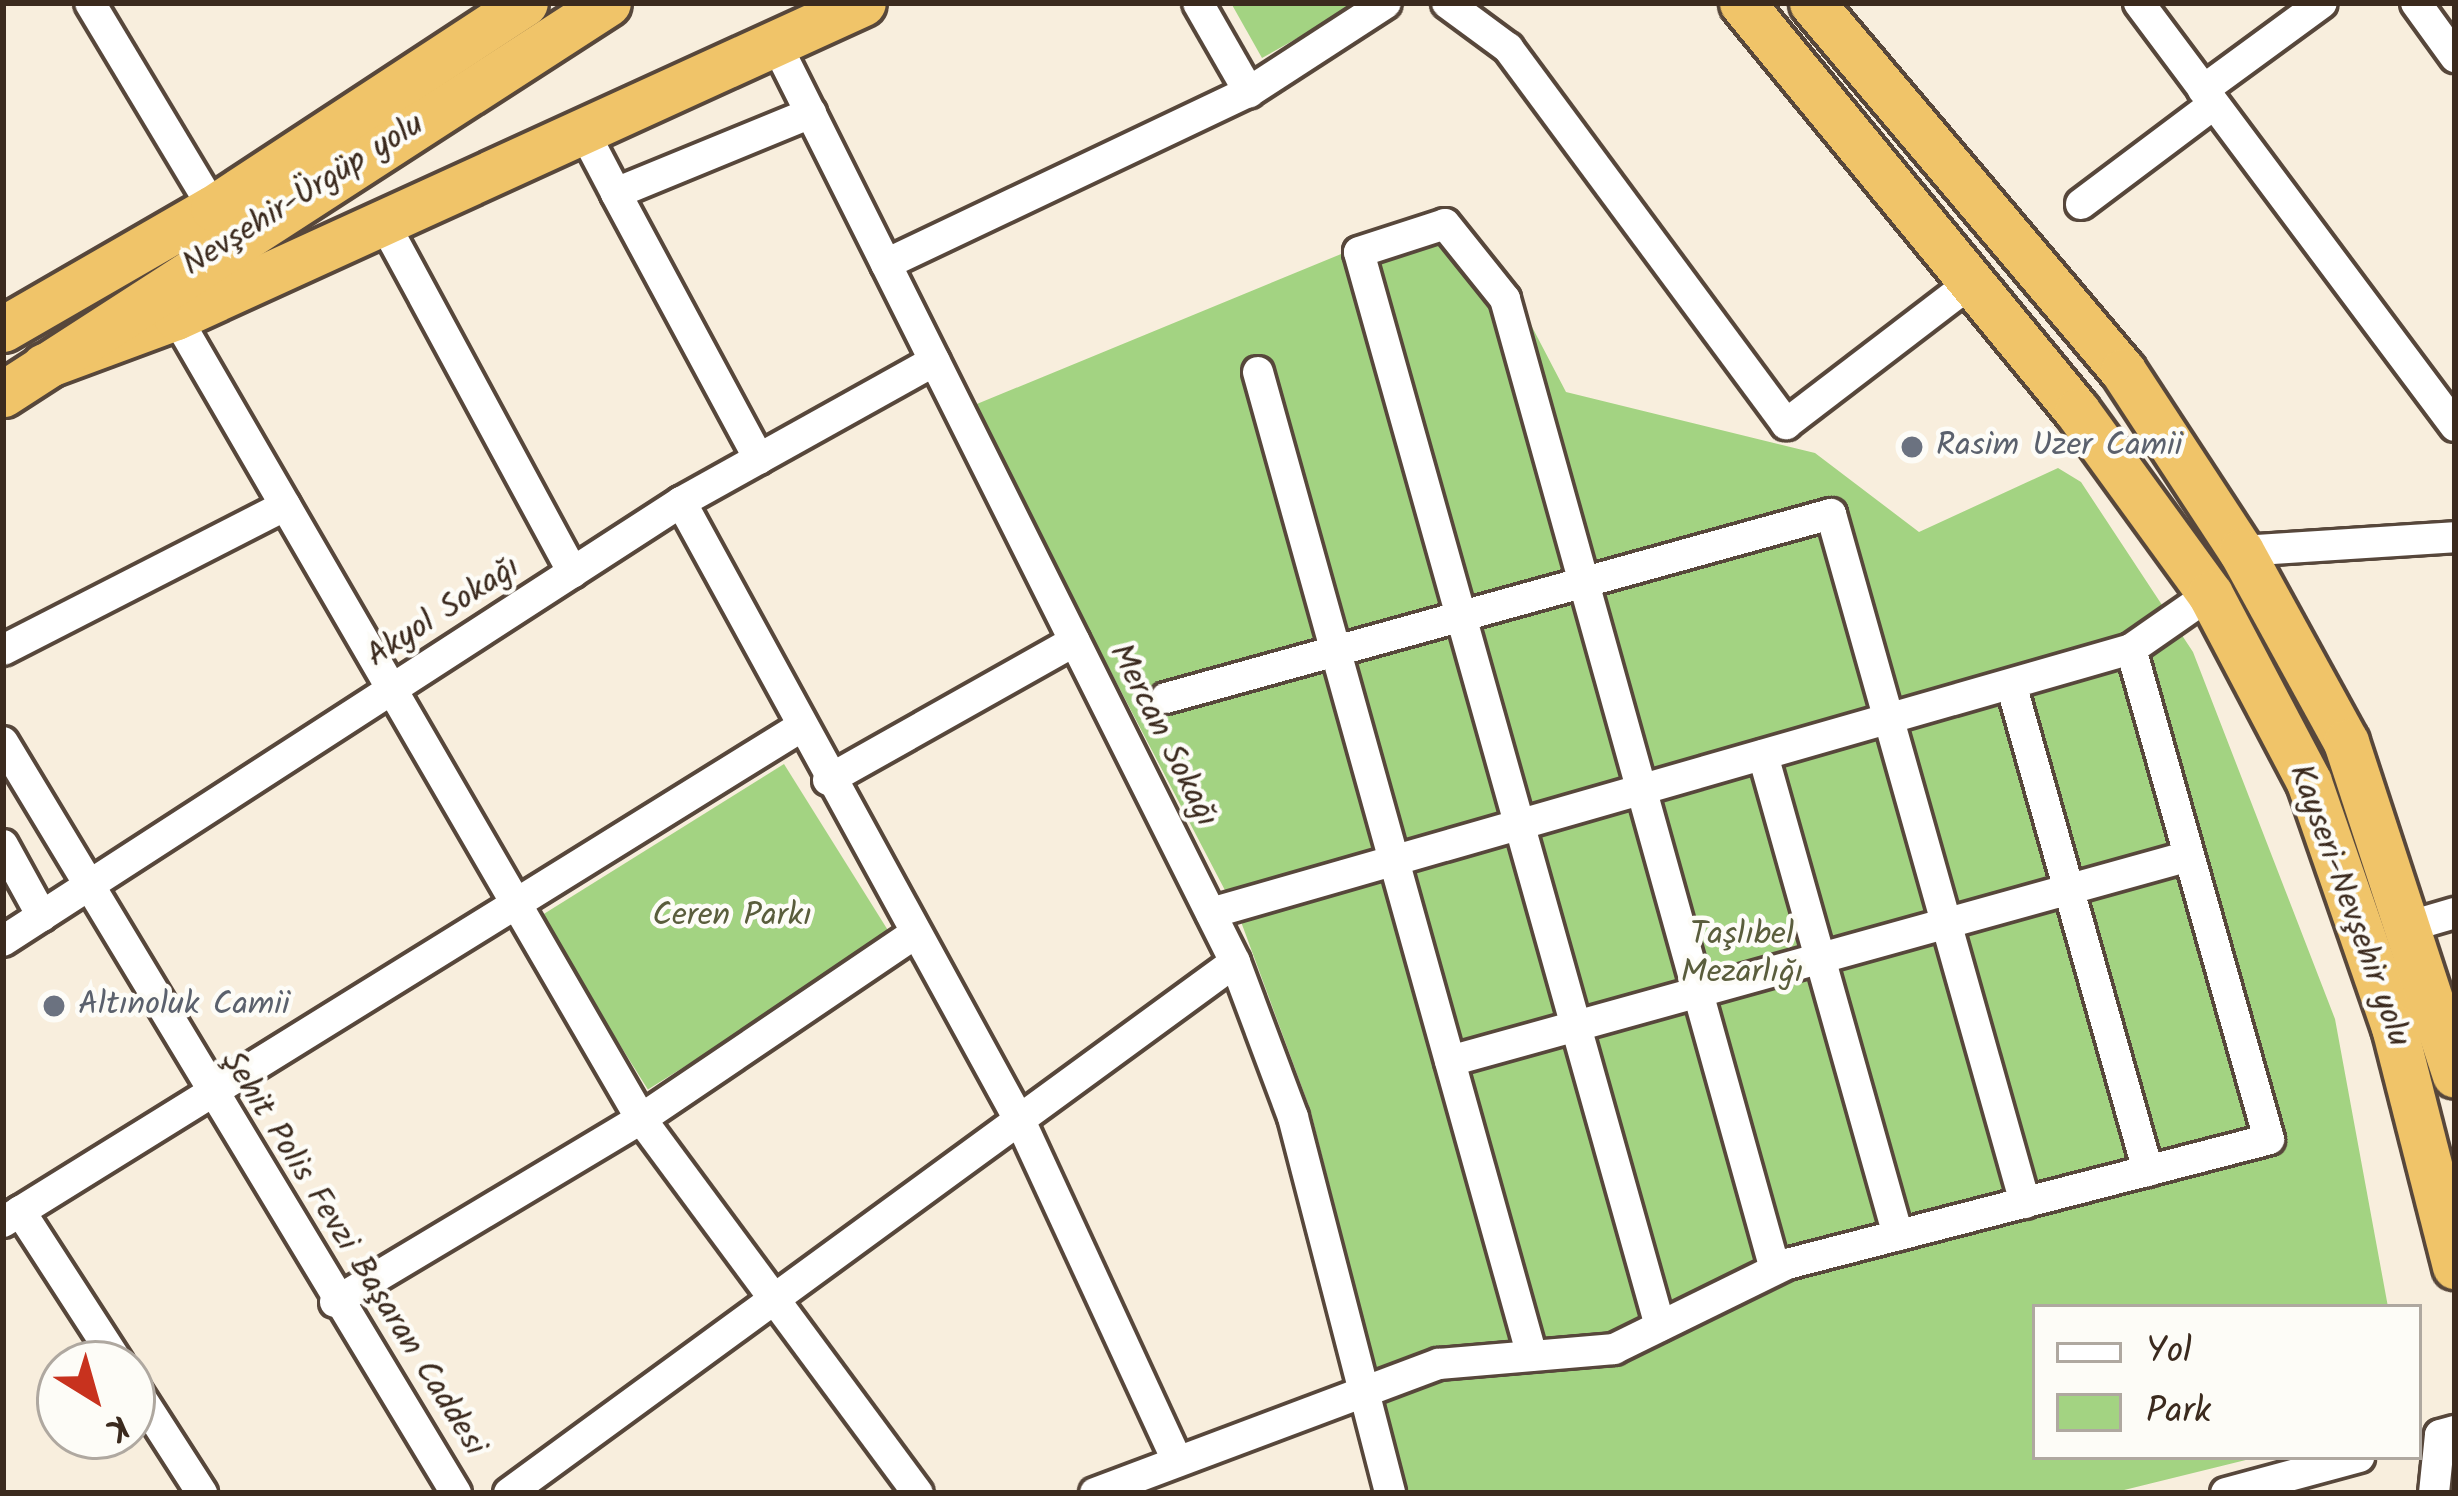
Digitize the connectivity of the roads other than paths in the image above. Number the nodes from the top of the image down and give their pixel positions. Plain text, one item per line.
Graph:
1 (90, 3) edge
2 (608, 3) edge
3 (863, 3) edge
4 (1198, 3) edge
5 (1386, 3) edge
6 (1447, 3) edge
7 (1812, 3) edge
8 (1851, 3) edge
9 (2138, 3) edge
10 (2322, 3) edge
11 (2416, 3) edge
12 (522, 4) edge
13 (1742, 4) edge
14 (778, 46) junction
15 (2455, 57) edge
16 (1249, 92) junction
17 (2209, 97) junction
18 (811, 112) junction
19 (585, 134) junction
20 (1956, 184) junction
21 (616, 193) junction
22 (2081, 204) dead end
23 (213, 208) junction
24 (385, 225) junction
25 (886, 264) junction
26 (1970, 284) junction
27 (176, 317) junction
28 (3, 328) edge
29 (934, 361) junction
30 (44, 366) junction
31 (1258, 372) dead end
32 (3, 394) edge
33 (2455, 426) edge
34 (759, 459) junction
35 (681, 502) junction
36 (285, 506) junction
37 (2455, 537) edge
38 (2240, 551) junction
39 (573, 572) junction
40 (1585, 583) junction
41 (2210, 594) junction
42 (1459, 618) junction
43 (1075, 641) junction
44 (2131, 649) junction
45 (3, 650) edge
46 (1336, 652) junction
47 (2011, 684) junction
48 (392, 690) junction
49 (1166, 698) dead end
50 (1889, 719) junction
51 (799, 728) junction
52 (3, 742) edge
53 (1763, 755) junction
54 (828, 780) junction
55 (1642, 789) junction
56 (1516, 826) junction
57 (3, 845) edge
58 (2189, 856) junction
59 (1394, 861) junction
60 (86, 888) junction
61 (2069, 890) junction
62 (519, 910) junction
63 (2455, 913) edge
64 (1211, 914) junction
65 (42, 916) junction
66 (1946, 923) junction
67 (2407, 927) junction
68 (914, 934) junction
69 (3, 941) edge
70 (1820, 958) junction
71 (1235, 962) junction
72 (1698, 992) junction
73 (1574, 1027) junction
74 (1450, 1061) junction
75 (2455, 1075) edge
76 (206, 1086) junction
77 (641, 1119) junction
78 (1023, 1127) junction
79 (2148, 1171) junction
80 (2025, 1203) junction
81 (12, 1216) edge
82 (1898, 1235) junction
83 (2455, 1266) edge
84 (1775, 1269) junction
85 (335, 1302) junction
86 (776, 1303) junction
87 (1660, 1326) junction
88 (102, 1340) edge
89 (1532, 1356) junction
90 (1363, 1388) junction
91 (156, 1421) edge
92 (2438, 1436) edge
93 (2349, 1460) edge
94 (1177, 1461) junction
95 (202, 1493) edge
96 (456, 1493) edge
97 (509, 1493) edge
98 (918, 1493) edge
99 (1095, 1493) edge
100 (1390, 1493) edge
101 (2226, 1493) edge
102 (2434, 1493) edge

1 - 23 street
2 - 30 highway, Nevşehir-Ürgüp yolu
3 - 14 highway
4 - 16 street
5 - 16 street
6 - 26 street
7 - 20 highway, Kayseri-Nevşehir yolu
8 - 20 highway
9 - 17 street
10 - 17 street
11 - 15 street
12 - 23 highway, Nevşehir-Ürgüp yolu
13 - 26 highway, Kayseri-Nevşehir yolu
14 - 18 street, Mercan Sokağı
14 - 19 highway
16 - 25 street
17 - 22 street
17 - 33 street
18 - 21 street
18 - 25 street, Mercan Sokağı
19 - 21 street
19 - 24 highway
20 - 38 highway, Kayseri-Nevşehir yolu
21 - 34 street
23 - 28 highway, Nevşehir-Ürgüp yolu
24 - 27 highway
24 - 39 street
25 - 29 street, Mercan Sokağı
26 - 41 highway, Kayseri-Nevşehir yolu
27 - 30 highway
27 - 36 street
29 - 34 street, Akyol Sokağı
29 - 43 street, Mercan Sokağı
30 - 32 highway, Nevşehir-Ürgüp yolu
31 - 46 street
34 - 35 street, Akyol Sokağı
35 - 39 street, Akyol Sokağı
35 - 51 street
36 - 45 street
36 - 48 street
37 - 38 street
38 - 67 highway, Kayseri-Nevşehir yolu
39 - 48 street, Akyol Sokağı
40 - 42 street
40 - 42 street
40 - 50 street
40 - 55 street
41 - 44 street
41 - 83 highway, Kayseri-Nevşehir yolu
42 - 46 street
42 - 56 street
43 - 54 street
43 - 64 street, Mercan Sokağı
44 - 47 street
44 - 58 street
46 - 49 street
46 - 59 street
47 - 50 street
47 - 61 street
48 - 60 street, Akyol Sokağı
48 - 62 street
50 - 53 street
50 - 66 street
51 - 54 street
51 - 62 street
52 - 60 street, Şehit Polis Fevzi Başaran Caddesi
53 - 55 street
53 - 70 street
54 - 68 street
55 - 56 street
55 - 72 street
56 - 59 street
56 - 73 street
57 - 65 street
58 - 61 street
58 - 79 street
59 - 64 street
59 - 74 street
60 - 65 street, Akyol Sokağı
60 - 76 street, Şehit Polis Fevzi Başaran Caddesi
61 - 66 street
61 - 79 street
62 - 76 street
62 - 77 street
63 - 67 street
64 - 71 street, Mercan Sokağı
65 - 69 street, Akyol Sokağı
66 - 70 street
66 - 80 street
67 - 75 highway, Kayseri-Nevşehir yolu
68 - 77 street
68 - 78 street
70 - 72 street
70 - 82 street
71 - 78 street
71 - 90 street, Mercan Sokağı
72 - 73 street
72 - 84 street
73 - 74 street
73 - 87 street
74 - 89 street
76 - 81 street
76 - 85 street, Şehit Polis Fevzi Başaran Caddesi
77 - 85 street
77 - 86 street
78 - 86 street
78 - 94 street
79 - 80 street
80 - 82 street
81 - 88 street
82 - 84 street
84 - 87 street
85 - 96 street, Şehit Polis Fevzi Başaran Caddesi
86 - 97 street
86 - 98 street
87 - 89 street
89 - 90 street
90 - 94 street
90 - 100 street, Mercan Sokağı
91 - 95 street
92 - 102 street
93 - 101 street
94 - 99 street

